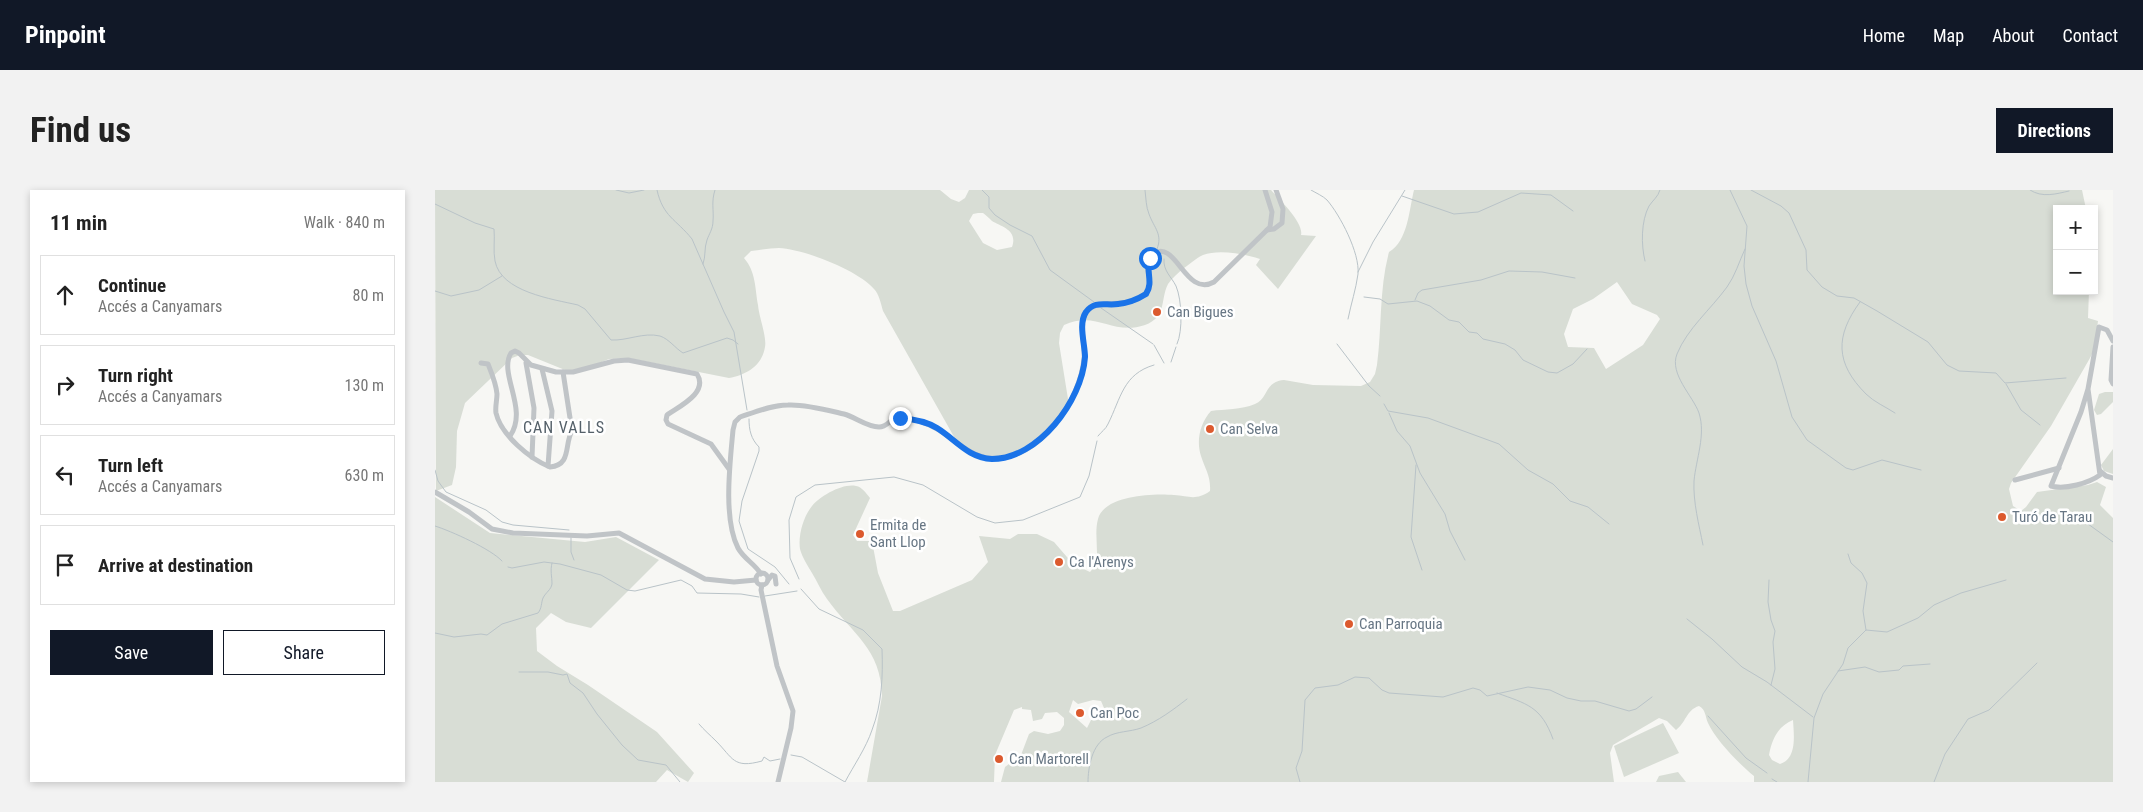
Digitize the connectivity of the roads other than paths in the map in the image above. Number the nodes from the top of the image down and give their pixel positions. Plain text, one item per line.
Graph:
1 (1265, 190) edge
2 (1276, 190) edge
3 (1267, 230) junction
4 (2113, 341) edge
5 (2113, 347) edge
6 (526, 362) junction
7 (481, 363) dead end
8 (542, 369) junction
9 (563, 372) junction
10 (2113, 384) edge
11 (2088, 389) junction
12 (510, 436) junction
13 (532, 457) junction
14 (548, 466) junction
15 (2059, 468) junction
16 (729, 469) junction
17 (2100, 471) junction
18 (2113, 478) edge
19 (2015, 480) dead end
20 (435, 492) edge
21 (761, 574) junction
22 (756, 580) junction
23 (768, 580) junction
24 (776, 584) dead end
25 (762, 586) junction
26 (778, 782) edge

1 - 3 street
2 - 3 street
3 - 16 street
4 - 11 street
5 - 10 street
6 - 8 street
6 - 12 street
6 - 13 street
7 - 12 street
8 - 9 street
8 - 14 street
9 - 14 street
9 - 16 street
11 - 15 street
11 - 17 street
12 - 13 street
13 - 14 street
15 - 17 street
15 - 19 street
16 - 21 street
17 - 18 street
20 - 22 street
21 - 22 street
21 - 23 street
22 - 25 street
23 - 24 street
23 - 25 street
25 - 26 street

